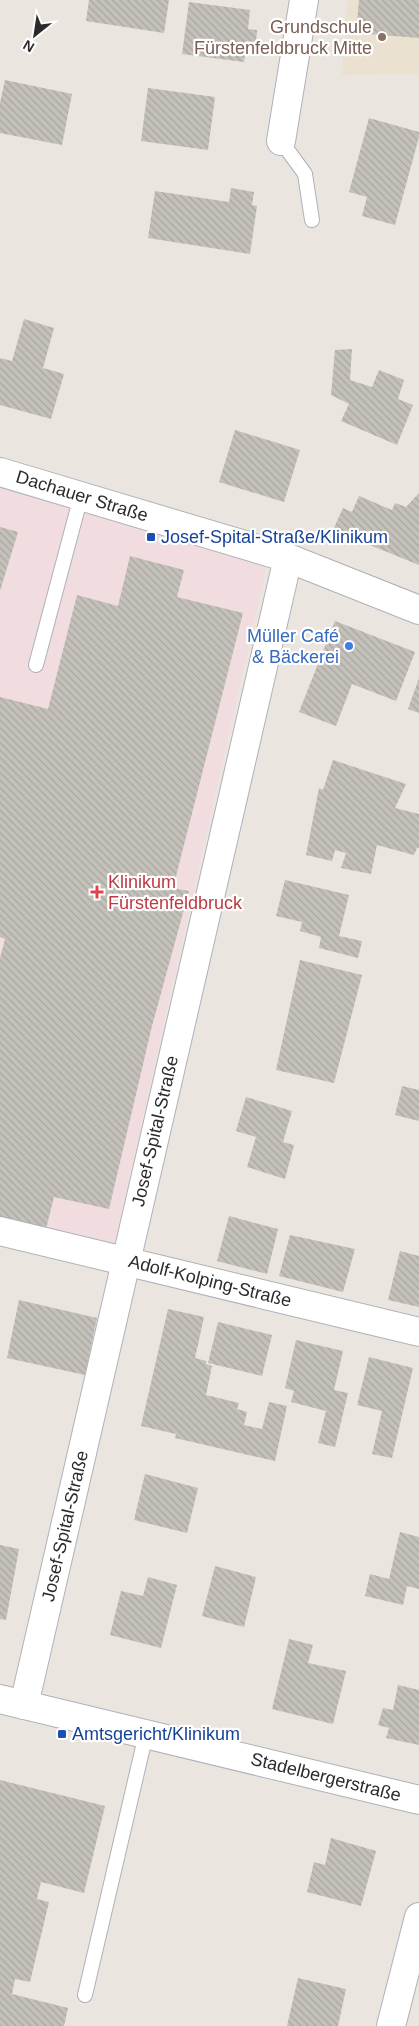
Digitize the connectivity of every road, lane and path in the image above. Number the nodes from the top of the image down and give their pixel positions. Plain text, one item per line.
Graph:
1 (304, 0) edge
2 (280, 141) joint
3 (312, 220) dead end
4 (0, 472) edge
5 (81, 496) junction
6 (288, 558) junction
7 (419, 610) edge
8 (36, 665) dead end
9 (0, 1231) edge
10 (126, 1261) junction
11 (419, 1332) edge
12 (12, 1702) edge
13 (146, 1734) junction
14 (419, 1800) edge
15 (419, 1917) edge
16 (85, 1994) dead end
17 (391, 2026) edge

1 - 2 street
2 - 3 lane
4 - 5 street, Dachauer Straße
5 - 6 street, Dachauer Straße
5 - 8 lane
6 - 7 street, Dachauer Straße
6 - 10 street, Josef-Spital-Straße
9 - 10 street, Adolf-Kolping-Straße
10 - 11 street, Adolf-Kolping-Straße
10 - 12 street, Josef-Spital-Straße
12 - 13 street, Stadelbergerstraße
13 - 14 street, Stadelbergerstraße
13 - 16 lane
15 - 17 street

